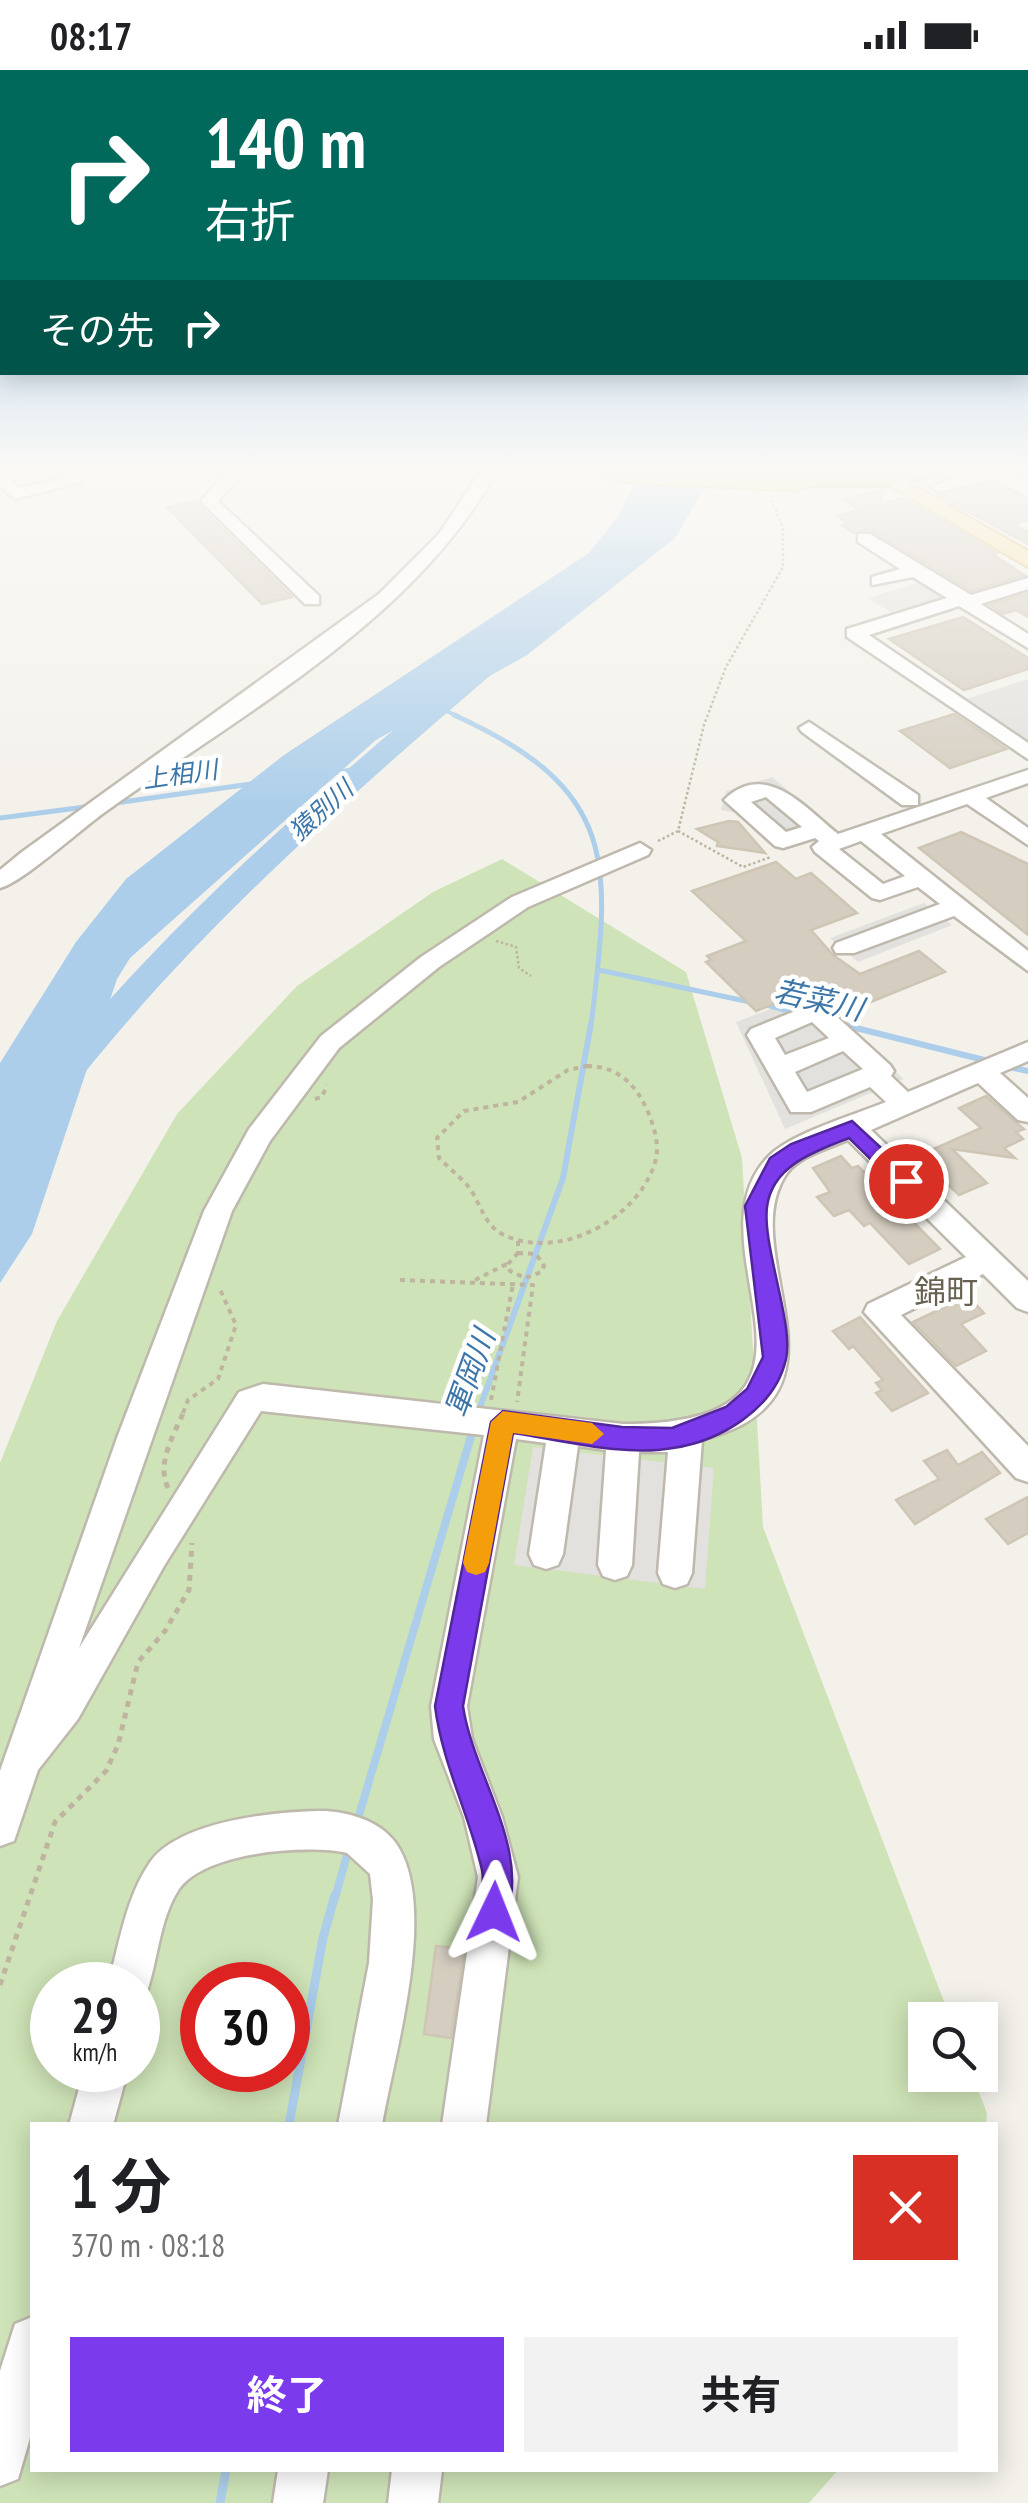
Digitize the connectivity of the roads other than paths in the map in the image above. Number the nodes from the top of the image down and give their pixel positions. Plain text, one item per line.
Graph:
1 (294, 583) edge
2 (399, 583) edge
3 (936, 583) edge
4 (1028, 584) edge
5 (312, 600) dead end
6 (966, 601) junction
7 (1028, 642) edge
8 (809, 728) dead end
9 (1028, 752) edge
10 (1028, 776) edge
11 (970, 796) junction
12 (910, 800) dead end
13 (865, 832) junction
14 (1028, 838) edge
15 (640, 850) road end
16 (922, 878) junction
17 (0, 881) edge
18 (957, 906) junction
19 (845, 948) dead end
20 (1028, 963) edge
21 (847, 1040) junction
22 (1028, 1051) edge
23 (779, 1068) junction
24 (981, 1071) junction
25 (873, 1075) junction
26 (905, 1104) junction
27 (1028, 1114) edge
28 (852, 1128) junction
29 (986, 1260) junction
30 (1028, 1300) edge
31 (501, 1421) junction
32 (564, 1430) junction
33 (686, 1434) junction
34 (622, 1438) junction
35 (1026, 1462) edge
36 (546, 1554) dead end
37 (614, 1565) dead end
38 (675, 1573) dead end
39 (23, 1760) junction
40 (0, 1827) edge
41 (136, 1962) edge
42 (100, 2092) edge
43 (92, 2122) edge
44 (360, 2122) edge
45 (464, 2122) edge
46 (30, 2348) edge
47 (0, 2461) edge
48 (304, 2472) edge
49 (417, 2472) edge
50 (298, 2503) edge
51 (413, 2503) edge

1 - 5 street
2 - 17 street
3 - 6 street
4 - 6 street
6 - 7 street
6 - 9 street
8 - 12 street
10 - 11 street
11 - 13 street
11 - 14 street
13 - 16 street
13 - 16 street
15 - 39 street
16 - 18 street
18 - 19 street
18 - 20 street
21 - 23 street
21 - 23 street
21 - 25 street
22 - 24 street
23 - 25 street
24 - 26 street
24 - 27 street
25 - 26 street
26 - 28 street
28 - 29 street
28 - 33 street
29 - 30 street
29 - 35 street
31 - 32 street
31 - 39 street
31 - 45 street
32 - 34 street
32 - 36 street
33 - 34 street
33 - 38 street
34 - 37 street
39 - 40 street
41 - 44 street
42 - 43 street
46 - 47 street
48 - 50 street
49 - 51 street

